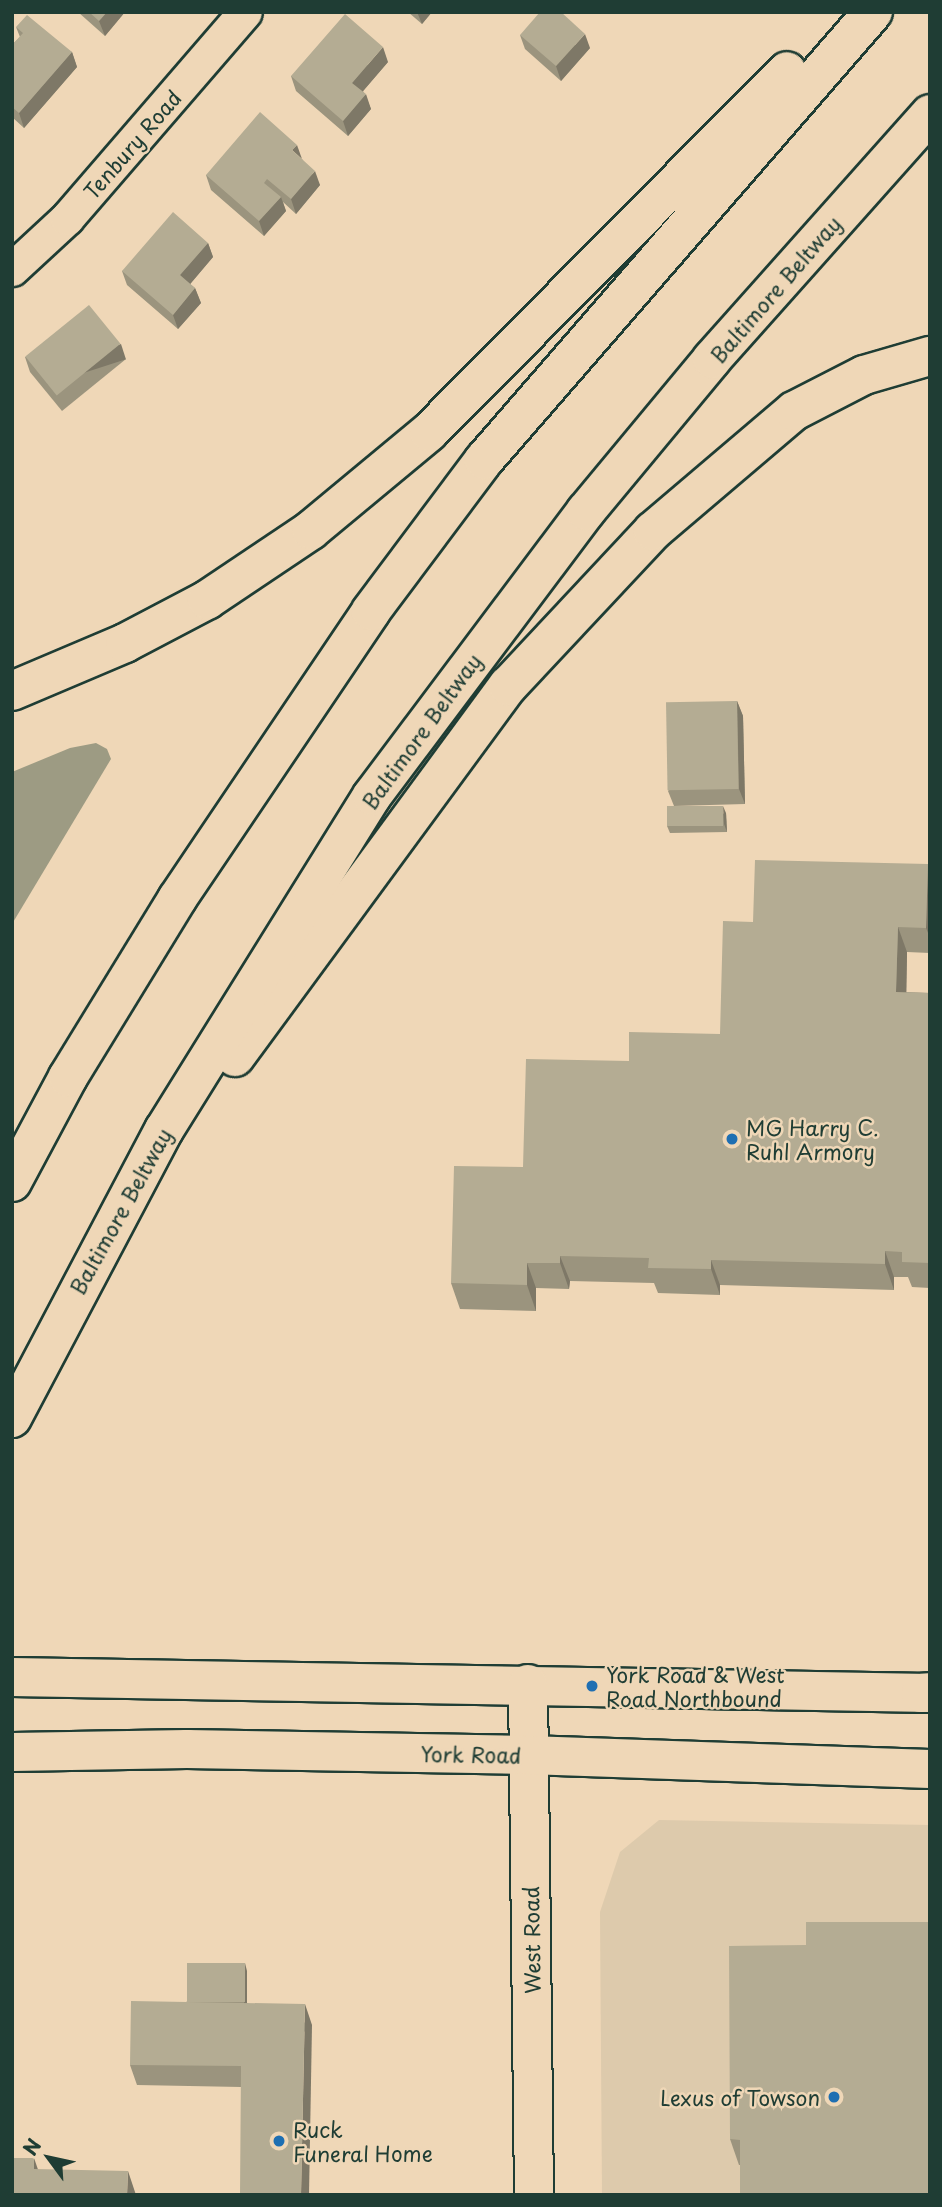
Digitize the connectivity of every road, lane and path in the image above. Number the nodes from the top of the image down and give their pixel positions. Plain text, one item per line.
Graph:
1 (245, 12) edge
2 (846, 12) edge
3 (873, 12) edge
4 (930, 114) edge
5 (12, 269) edge
6 (930, 356) edge
7 (12, 691) edge
8 (12, 1182) edge
9 (61, 1318) junction
10 (12, 1418) edge
11 (12, 1677) edge
12 (528, 1684) junction
13 (927, 1693) edge
14 (12, 1752) edge
15 (528, 1755) junction
16 (930, 1769) edge
17 (534, 2195) edge

1 - 5 street, Tenbury Road
2 - 7 main road
3 - 8 main road
4 - 9 main road, Baltimore Beltway
6 - 9 main road
9 - 10 main road, Baltimore Beltway
11 - 12 main road
12 - 13 main road
12 - 15 main road, West Road
14 - 15 main road, York Road
15 - 16 main road, York Road
15 - 17 main road, West Road

